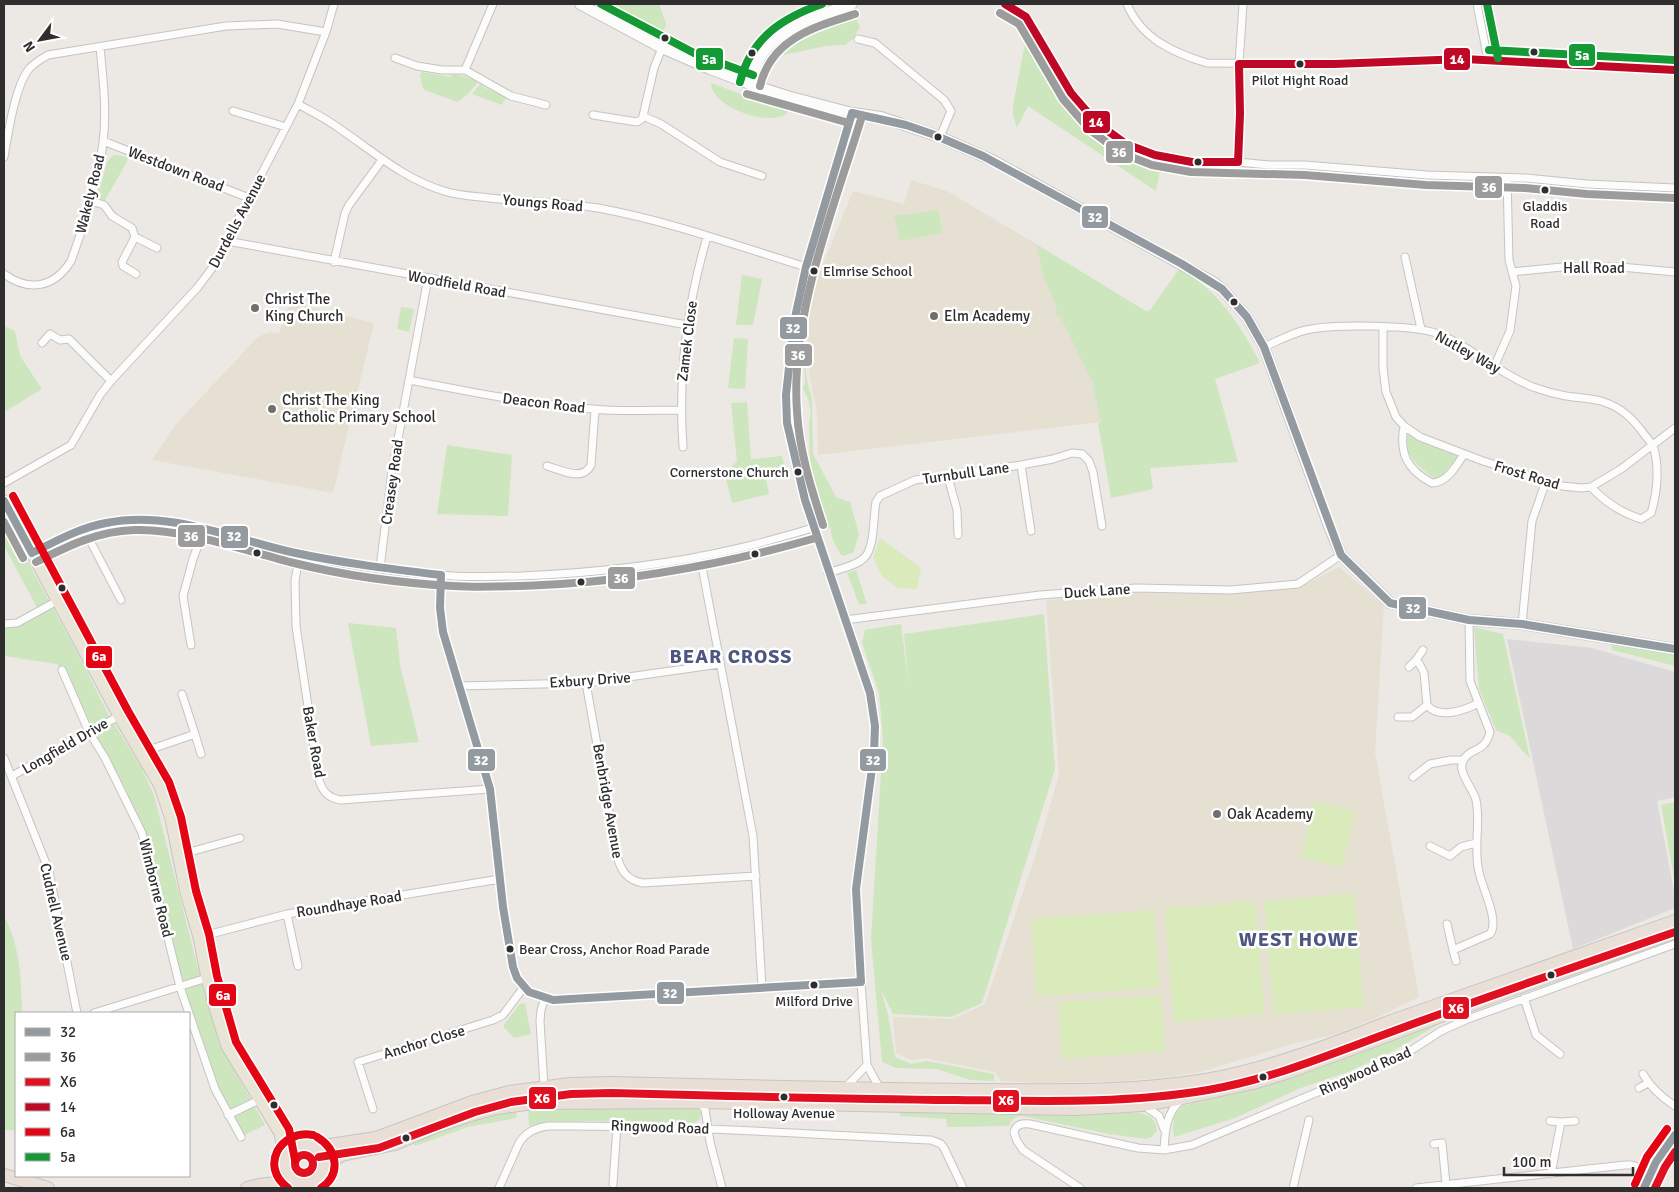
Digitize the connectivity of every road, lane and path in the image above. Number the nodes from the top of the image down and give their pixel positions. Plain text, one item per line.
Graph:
1 (334, 4) edge
2 (493, 4) edge
3 (580, 4) edge
4 (852, 4) edge
5 (1005, 4) edge
6 (1127, 4) edge
7 (1243, 4) edge
8 (1477, 4) edge
9 (823, 9) edge
10 (326, 32) junction
11 (858, 39) dead end
12 (100, 47) junction
13 (662, 48) junction
14 (395, 58) dead end
15 (1488, 60) junction
16 (1239, 64) junction
17 (465, 70) junction
18 (1675, 70) edge
19 (750, 84) junction
20 (298, 104) junction
21 (546, 105) dead end
22 (233, 111) dead end
23 (852, 112) junction
24 (593, 115) dead end
25 (643, 116) junction
26 (286, 127) junction
27 (940, 138) junction
28 (103, 141) junction
29 (4, 157) edge
30 (382, 160) junction
31 (1238, 162) junction
32 (762, 176) dead end
33 (1507, 178) junction
34 (1675, 188) edge
35 (249, 198) junction
36 (91, 201) junction
37 (135, 236) junction
38 (707, 236) junction
39 (227, 241) junction
40 (158, 248) dead end
41 (1405, 257) dead end
42 (334, 262) junction
43 (806, 267) junction
44 (1512, 272) junction
45 (1675, 272) edge
46 (4, 274) edge
47 (136, 274) dead end
48 (428, 278) junction
49 (688, 325) junction
50 (1383, 327) junction
51 (1421, 329) junction
52 (42, 343) dead end
53 (1264, 348) junction
54 (1494, 367) junction
55 (409, 380) junction
56 (111, 382) junction
57 (595, 410) junction
58 (680, 410) junction
59 (1404, 426) junction
60 (1675, 428) edge
61 (1652, 445) junction
62 (683, 447) dead end
63 (1464, 454) junction
64 (1021, 465) junction
65 (547, 466) dead end
66 (948, 477) junction
67 (1546, 481) junction
68 (4, 483) edge
69 (1591, 486) junction
70 (4, 501) edge
71 (1102, 526) dead end
72 (814, 528) junction
73 (84, 529) junction
74 (204, 529) junction
75 (1031, 531) dead end
76 (958, 535) dead end
77 (32, 553) junction
78 (300, 554) junction
79 (1341, 555) junction
80 (700, 556) junction
81 (380, 568) junction
82 (828, 573) junction
83 (441, 575) junction
84 (121, 600) dead end
85 (57, 601) junction
86 (845, 620) junction
87 (1469, 620) junction
88 (4, 624) edge
89 (1522, 624) junction
90 (190, 645) dead end
91 (1675, 649) edge
92 (1423, 650) dead end
93 (1416, 660) junction
94 (720, 664) junction
95 (1409, 667) dead end
96 (62, 670) dead end
97 (586, 683) junction
98 (459, 686) junction
99 (182, 694) dead end
100 (1479, 703) junction
101 (1427, 705) junction
102 (119, 716) junction
103 (1398, 716) dead end
104 (89, 732) junction
105 (195, 734) junction
106 (140, 753) junction
107 (201, 754) dead end
108 (4, 758) edge
109 (1463, 760) junction
110 (12, 776) junction
111 (1414, 777) dead end
112 (490, 789) junction
113 (240, 838) dead end
114 (1476, 843) junction
115 (1430, 846) dead end
116 (179, 855) junction
117 (756, 876) junction
118 (500, 879) junction
119 (286, 914) junction
120 (1675, 921) edge
121 (1447, 924) dead end
122 (1675, 932) edge
123 (199, 937) junction
124 (1675, 944) edge
125 (1453, 950) junction
126 (1456, 961) dead end
127 (298, 966) dead end
128 (207, 978) junction
129 (861, 982) junction
130 (180, 987) junction
131 (524, 987) junction
132 (762, 987) junction
133 (545, 998) junction
134 (1524, 998) junction
135 (77, 1012) edge
136 (97, 1012) edge
137 (189, 1012) edge
138 (190, 1016) edge
139 (1560, 1054) dead end
140 (866, 1065) junction
141 (1643, 1074) dead end
142 (1648, 1083) junction
143 (544, 1087) junction
144 (844, 1088) junction
145 (1640, 1088) dead end
146 (880, 1089) junction
147 (1183, 1098) junction
148 (259, 1100) junction
149 (696, 1102) junction
150 (720, 1103) junction
151 (1143, 1105) junction
152 (1675, 1106) edge
153 (372, 1109) dead end
154 (228, 1115) junction
155 (707, 1115) junction
156 (1309, 1120) dead end
157 (1550, 1121) dead end
158 (1575, 1121) dead end
159 (1560, 1122) junction
160 (617, 1126) junction
161 (708, 1128) junction
162 (1165, 1132) junction
163 (280, 1133) junction
164 (1675, 1135) edge
165 (242, 1137) dead end
166 (1442, 1143) dead end
167 (301, 1144) junction
168 (317, 1147) junction
169 (1164, 1150) junction
170 (285, 1165) junction
171 (323, 1172) junction
172 (1651, 1172) junction
173 (1551, 1174) junction
174 (4, 1175) edge
175 (303, 1184) edge
176 (613, 1184) dead end
177 (1446, 1184) junction
178 (253, 1186) edge
179 (48, 1188) edge
180 (326, 1188) edge
181 (499, 1188) edge
182 (722, 1188) edge
183 (963, 1188) edge
184 (1080, 1188) edge
185 (1293, 1188) edge
186 (1416, 1188) edge
187 (1644, 1188) edge

1 - 10 street, Durdells Avenue
2 - 17 street
3 - 13 street
4 - 9 street
5 - 31 street
6 - 16 street
7 - 16 street
8 - 15 street
9 - 19 street
10 - 12 street
10 - 20 street, Durdells Avenue
11 - 27 street
12 - 28 street, Wakely Road
12 - 29 street
13 - 19 street
13 - 25 street
14 - 17 street
15 - 16 street
15 - 18 street
16 - 31 street
17 - 21 street
19 - 23 street
20 - 26 street, Durdells Avenue
20 - 30 street, Youngs Road
22 - 26 street
23 - 27 street
23 - 43 street
24 - 25 street
25 - 32 street
26 - 35 street, Durdells Avenue
27 - 53 street
28 - 35 street, Westdown Road
28 - 36 street, Wakely Road
30 - 38 street, Youngs Road
30 - 42 street
31 - 33 street
33 - 34 street
33 - 44 street
35 - 39 street, Durdells Avenue
36 - 37 street
36 - 46 street, Wakely Road
37 - 40 street
37 - 47 street
38 - 43 street, Youngs Road
38 - 49 street, Zamek Close
39 - 42 street, Woodfield Road
39 - 56 street, Durdells Avenue
41 - 51 street
42 - 48 street, Woodfield Road
43 - 72 street
44 - 45 street, Hall Road
44 - 54 street
48 - 49 street, Woodfield Road
48 - 55 street, Creasey Road
49 - 58 street, Zamek Close
50 - 51 street, Nutley Way
50 - 53 street, Nutley Way
50 - 59 street, Frost Road
51 - 54 street, Nutley Way
52 - 56 street
53 - 79 street
54 - 61 street, Nutley Way
55 - 57 street, Deacon Road
55 - 81 street, Creasey Road
56 - 68 street, Durdells Avenue
57 - 58 street, Deacon Road
57 - 65 street
58 - 62 street, Zamek Close
59 - 63 street, Frost Road
59 - 63 street, Frost Road
60 - 61 street, Frost Road
61 - 69 street, Frost Road
61 - 69 street
63 - 67 street, Frost Road
64 - 66 street, Turnbull Lane
64 - 71 street, Turnbull Lane
64 - 75 street
66 - 76 street
66 - 82 street, Turnbull Lane
67 - 69 street, Frost Road
67 - 89 street
70 - 77 main road, Wimborne Road
72 - 80 street
72 - 82 street
73 - 74 street
73 - 77 street
73 - 84 street
74 - 78 street
74 - 90 street
77 - 85 main road, Wimborne Road
78 - 81 street
78 - 112 street, Baker Road
79 - 86 street, Duck Lane
79 - 87 street
80 - 83 street
80 - 94 street
81 - 83 street
82 - 86 street
83 - 98 street
85 - 88 street
85 - 102 main road, Wimborne Road
86 - 129 street
87 - 89 street
87 - 100 street
89 - 91 street
92 - 93 street
93 - 95 street
93 - 101 street
94 - 97 street, Exbury Drive
94 - 117 street
96 - 104 street, Wimborne Road
97 - 98 street, Exbury Drive
97 - 117 street, Benbridge Avenue
98 - 112 street
99 - 105 street
100 - 101 street
100 - 109 street
101 - 103 street
102 - 104 street, Longfield Drive
102 - 106 main road, Wimborne Road
104 - 110 street, Longfield Drive
104 - 130 street, Wimborne Road
105 - 106 street
105 - 107 street
106 - 116 main road, Wimborne Road
108 - 110 street, Cudnell Avenue
109 - 111 street
109 - 114 street
110 - 135 street, Cudnell Avenue
112 - 118 street
113 - 116 street
114 - 115 street
114 - 125 street
116 - 123 main road, Wimborne Road
117 - 132 street
118 - 119 street, Roundhaye Road
118 - 131 street
119 - 123 street, Roundhaye Road
119 - 127 street
120 - 146 highway
121 - 125 street
122 - 147 highway, Ringwood Road
123 - 128 main road, Wimborne Road
124 - 134 street, Ringwood Road
125 - 126 street
128 - 130 street
128 - 148 main road, Wimborne Road
129 - 132 street
129 - 140 street
130 - 136 street
130 - 137 street, Wimborne Road
131 - 133 street
131 - 153 street, Anchor Close
132 - 133 street
133 - 143 street
134 - 139 street
134 - 169 street, Ringwood Road
138 - 154 street, Wimborne Road
140 - 144 street
140 - 146 street
141 - 142 street
142 - 145 street
142 - 152 street
143 - 144 highway
143 - 168 highway
144 - 146 highway
147 - 151 highway, Ringwood Road
147 - 162 street
148 - 154 street
148 - 163 main road, Wimborne Road
149 - 150 highway, Ringwood Road
149 - 155 street
149 - 171 highway, Ringwood Road
150 - 151 highway, Ringwood Road
150 - 155 street
151 - 162 street
154 - 165 street, Wimborne Road
155 - 161 street
156 - 185 street
157 - 159 street
158 - 159 street
159 - 173 street
160 - 161 street, Ringwood Road
160 - 176 street
160 - 181 street, Ringwood Road
161 - 182 street
161 - 183 street, Ringwood Road
162 - 169 street
163 - 167 main road, Wimborne Road
163 - 170 main road, Wimborne Road
164 - 172 street
166 - 177 street
167 - 168 highway
167 - 170 highway
168 - 171 highway
169 - 184 street, Ringwood Road
170 - 175 highway
170 - 178 highway
171 - 175 highway
171 - 180 main road
172 - 173 street
172 - 187 street
173 - 177 street
174 - 179 highway
175 - 178 highway
177 - 186 street

